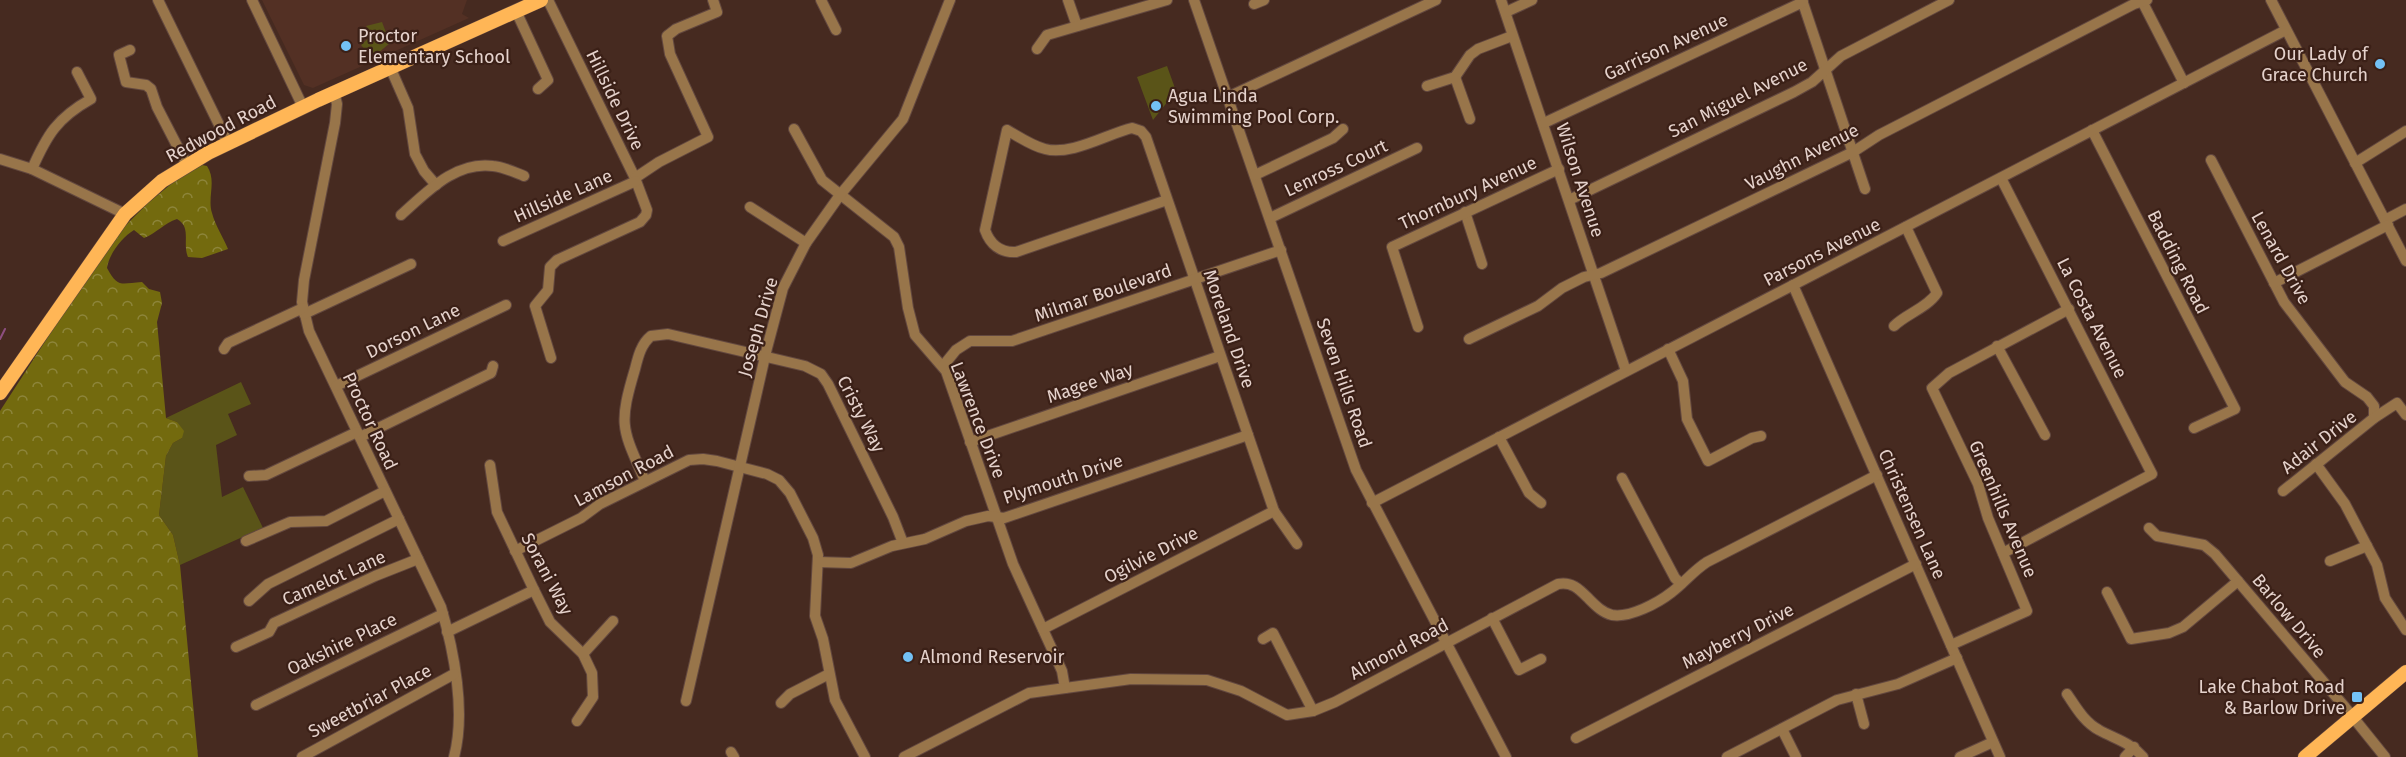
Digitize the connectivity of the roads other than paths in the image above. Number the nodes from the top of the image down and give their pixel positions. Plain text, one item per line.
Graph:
1 (158, 0) edge
2 (252, 0) edge
3 (541, 0) edge
4 (548, 0) edge
5 (713, 0) edge
6 (821, 0) edge
7 (950, 0) edge
8 (1068, 0) edge
9 (1167, 0) edge
10 (1194, 0) edge
11 (1436, 0) edge
12 (1501, 0) edge
13 (1532, 0) edge
14 (1949, 0) edge
15 (2271, 0) edge
16 (1802, 1) edge
17 (2145, 1) edge
18 (516, 11) junction
19 (1506, 12) junction
20 (1077, 26) junction
21 (836, 30) dead end
22 (2286, 30) junction
23 (1512, 36) junction
24 (1036, 49) dead end
25 (130, 50) dead end
26 (390, 68) junction
27 (1826, 71) junction
28 (77, 72) dead end
29 (1455, 77) junction
30 (2184, 83) junction
31 (1427, 86) dead end
32 (538, 89) dead end
33 (334, 92) junction
34 (1228, 97) junction
35 (91, 99) junction
36 (303, 107) junction
37 (96, 111) dead end
38 (1470, 119) dead end
39 (1544, 123) junction
40 (794, 129) dead end
41 (1343, 129) dead end
42 (2092, 130) junction
43 (2406, 131) edge
44 (228, 143) junction
45 (1417, 148) dead end
46 (1852, 152) junction
47 (0, 159) edge
48 (2211, 160) dead end
49 (2355, 163) junction
50 (187, 165) junction
51 (1559, 169) junction
52 (32, 170) junction
53 (1255, 175) junction
54 (524, 176) dead end
55 (2001, 178) junction
56 (635, 179) junction
57 (436, 185) junction
58 (1864, 189) dead end
59 (840, 195) junction
60 (1167, 200) junction
61 (1569, 200) junction
62 (750, 207) dead end
63 (2406, 209) edge
64 (1465, 212) junction
65 (125, 214) junction
66 (401, 215) dead end
67 (1270, 218) junction
68 (2386, 222) junction
69 (1906, 226) junction
70 (503, 241) dead end
71 (806, 243) junction
72 (1281, 250) junction
73 (2406, 261) edge
74 (411, 264) dead end
75 (1482, 264) dead end
76 (1594, 274) junction
77 (1194, 279) junction
78 (2274, 283) junction
79 (1793, 285) junction
80 (506, 305) dead end
81 (2068, 309) junction
82 (304, 311) junction
83 (1894, 326) dead end
84 (1418, 327) dead end
85 (1469, 339) dead end
86 (1997, 346) junction
87 (224, 349) dead end
88 (1668, 349) junction
89 (1220, 356) junction
90 (551, 358) dead end
91 (765, 358) junction
92 (493, 366) dead end
93 (943, 366) junction
94 (1626, 371) junction
95 (336, 386) junction
96 (0, 393) edge
97 (2406, 415) edge
98 (2374, 418) junction
99 (2194, 428) dead end
100 (358, 435) junction
101 (1248, 435) junction
102 (2044, 435) dead end
103 (1761, 436) dead end
104 (1499, 437) junction
105 (970, 442) junction
106 (2316, 464) junction
107 (490, 465) dead end
108 (739, 467) junction
109 (1877, 475) junction
110 (249, 476) dead end
111 (1622, 478) dead end
112 (645, 480) junction
113 (385, 491) junction
114 (2283, 491) dead end
115 (1372, 503) junction
116 (1541, 503) dead end
117 (1274, 511) junction
118 (996, 517) junction
119 (399, 519) junction
120 (2149, 528) dead end
121 (246, 541) dead end
122 (903, 543) junction
123 (1297, 544) dead end
124 (2367, 546) junction
125 (515, 551) junction
126 (2003, 553) junction
127 (418, 559) junction
128 (2330, 561) dead end
129 (818, 562) junction
130 (1916, 564) junction
131 (2238, 581) junction
132 (1681, 584) junction
133 (534, 590) junction
134 (2107, 592) dead end
135 (249, 601) dead end
136 (443, 614) junction
137 (1492, 618) junction
138 (613, 621) dead end
139 (1043, 629) junction
140 (2406, 630) edge
141 (447, 632) junction
142 (1263, 639) dead end
143 (1446, 643) junction
144 (1951, 645) junction
145 (236, 647) dead end
146 (583, 654) junction
147 (1957, 658) junction
148 (1540, 659) dead end
149 (2406, 672) edge
150 (454, 674) junction
151 (829, 674) junction
152 (1065, 688) junction
153 (1856, 694) junction
154 (2067, 694) dead end
155 (686, 701) dead end
156 (781, 703) dead end
157 (256, 705) dead end
158 (1313, 711) junction
159 (2352, 717) junction
160 (577, 721) dead end
161 (1864, 724) dead end
162 (1782, 729) junction
163 (1576, 738) dead end
164 (1993, 741) junction
165 (2134, 747) junction
166 (302, 757) edge
167 (454, 757) edge
168 (865, 757) edge
169 (904, 757) edge
170 (1506, 757) edge
171 (1727, 757) edge
172 (1796, 757) edge
173 (1960, 757) edge
174 (2000, 757) edge
175 (2125, 757) edge
176 (2143, 757) edge
177 (2305, 757) edge
178 (2385, 757) edge

1 - 44 street
2 - 36 street
3 - 18 main road, Redwood Road
4 - 56 street, Hillside Drive
5 - 56 street, Hillside Lane
6 - 21 street
7 - 59 street, Joseph Drive
8 - 20 street
9 - 20 street
10 - 34 street, Seven Hills Road
11 - 34 street
12 - 19 street, Wilson Avenue
13 - 19 street
14 - 27 street, San Miguel Avenue
15 - 22 street
16 - 27 street
16 - 39 street, Garrison Avenue
17 - 30 street
17 - 46 street, Vaughn Avenue
18 - 26 main road, Redwood Road
18 - 32 street
19 - 23 street, Wilson Avenue
20 - 24 street
22 - 30 street, Parsons Avenue
22 - 49 street
23 - 29 street
23 - 39 street, Wilson Avenue
25 - 50 street
26 - 33 main road, Redwood Road
26 - 57 street
27 - 46 street
27 - 61 street, San Miguel Avenue
28 - 35 street
29 - 31 street
29 - 38 street
30 - 42 street, Parsons Avenue
33 - 36 main road, Redwood Road
33 - 82 street, Proctor Road
34 - 53 street, Seven Hills Road
35 - 37 street
35 - 52 street
36 - 44 main road, Redwood Road
39 - 51 street, Wilson Avenue
40 - 59 street, Lawrence Drive
41 - 53 street
42 - 55 street, Parsons Avenue
42 - 99 street, Badding Road
43 - 49 street
44 - 50 main road, Redwood Road
45 - 67 street, Lenross Court
46 - 58 street
46 - 76 street, Vaughn Avenue
47 - 52 street
48 - 78 street, Lenard Drive
49 - 68 street
50 - 65 main road, Redwood Road
51 - 61 street, Wilson Avenue
51 - 64 street, Thornbury Avenue
52 - 65 street
53 - 67 street, Seven Hills Road
54 - 57 street
55 - 69 street, Parsons Avenue
55 - 81 street, La Costa Avenue
56 - 70 street, Hillside Lane
56 - 90 street, Hillside Drive
57 - 66 street
59 - 71 street, Joseph Drive
59 - 93 street, Lawrence Drive
60 - 60 street, Moreland Drive
60 - 77 street, Moreland Drive
61 - 76 street, Wilson Avenue
62 - 71 street
63 - 68 street
64 - 75 street
64 - 84 street, Thornbury Avenue
65 - 96 main road, Redwood Road
67 - 72 street, Seven Hills Road
68 - 73 street
68 - 78 street
69 - 79 street, Parsons Avenue
69 - 83 street
71 - 91 street, Joseph Drive
72 - 77 street, Milmar Boulevard
72 - 115 street, Seven Hills Road
74 - 82 street
76 - 85 street, Vaughn Avenue
76 - 94 street, Wilson Avenue
77 - 89 street, Moreland Drive
77 - 93 street, Milmar Boulevard
78 - 98 street, Lenard Drive
79 - 88 street, Parsons Avenue
79 - 109 street, Christensen Lane
80 - 95 street, Dorson Lane
81 - 86 street
81 - 126 street, La Costa Avenue
82 - 87 street
82 - 95 street, Proctor Road
86 - 102 street
86 - 126 street, Greenhills Avenue
88 - 94 street, Parsons Avenue
88 - 103 street
89 - 101 street, Moreland Drive
89 - 105 street, Magee Way
91 - 108 street, Joseph Drive
91 - 112 street, Cristy Way
91 - 122 street, Cristy Way
92 - 100 street
93 - 105 street, Lawrence Drive
94 - 104 street, Parsons Avenue
95 - 100 street, Proctor Road
97 - 98 street, Adair Drive
98 - 106 street, Adair Drive
100 - 110 street
100 - 113 street, Proctor Road
101 - 117 street, Moreland Drive
101 - 118 street, Plymouth Drive
104 - 115 street, Parsons Avenue
104 - 116 street
105 - 118 street, Lawrence Drive
106 - 114 street, Adair Drive
106 - 124 street
107 - 125 street, Sorani Way
108 - 112 street, Lamson Road
108 - 129 street, Lamson Road
108 - 155 street, Joseph Drive
109 - 130 street, Christensen Lane
109 - 132 street, Almond Road
111 - 132 street
112 - 125 street, Lamson Road
113 - 119 street, Proctor Road
113 - 121 street
115 - 143 street, Seven Hills Road
117 - 123 street, Moreland Drive
117 - 139 street, Ogilvie Drive
118 - 122 street, Plymouth Drive
118 - 139 street, Lawrence Drive
119 - 127 street, Proctor Road
119 - 135 street
120 - 131 street, Barlow Drive
122 - 129 street, Plymouth Drive
124 - 128 street
124 - 140 street
125 - 133 street, Sorani Way
126 - 144 street, Greenhills Avenue
127 - 136 street, Proctor Road
127 - 145 street, Camelot Lane
129 - 151 street, Lamson Road
130 - 144 street, Christensen Lane
130 - 163 street, Mayberry Drive
131 - 134 street
131 - 159 street, Barlow Drive
132 - 137 street, Almond Road
133 - 141 street
133 - 146 street, Sorani Way
136 - 141 street, Proctor Road
136 - 157 street, Oakshire Place
137 - 143 street, Almond Road
137 - 148 street
138 - 146 street
139 - 152 street, Lawrence Drive
141 - 150 street, Proctor Road
142 - 158 street
143 - 158 street, Almond Road
143 - 170 street, Seven Hills Road
144 - 147 street, Christensen Lane
146 - 160 street, Sorani Way
147 - 153 street
147 - 164 street, Christensen Lane
149 - 159 main road
150 - 166 street, Sweetbriar Place
150 - 167 street, Proctor Road
151 - 156 street
151 - 168 street, Lamson Road
152 - 158 street, Almond Road
152 - 169 street, Almond Road
153 - 161 street
153 - 162 street
154 - 165 street
159 - 177 main road
159 - 178 street, Barlow Drive
162 - 171 street
162 - 172 street
164 - 173 street
164 - 174 street, Christensen Lane
165 - 175 street
165 - 176 street

